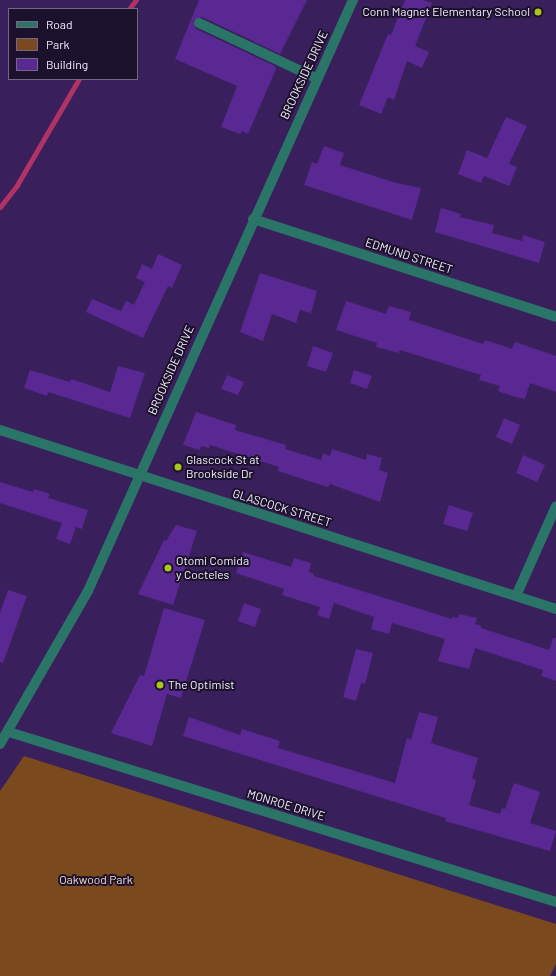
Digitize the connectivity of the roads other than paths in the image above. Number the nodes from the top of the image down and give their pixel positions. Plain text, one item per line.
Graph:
1 (353, 0) edge
2 (199, 23) dead end
3 (316, 78) junction
4 (253, 219) junction
5 (556, 317) edge
6 (0, 430) edge
7 (140, 476) junction
8 (556, 506) edge
9 (516, 596) junction
10 (556, 609) edge
11 (9, 732) junction
12 (0, 744) edge
13 (556, 902) edge

1 - 3 street, BROOKSIDE DRIVE
2 - 3 street
3 - 4 street, BROOKSIDE DRIVE
4 - 5 street, EDMUND STREET
4 - 7 street, BROOKSIDE DRIVE
6 - 7 street, GLASCOCK STREET
7 - 9 street, GLASCOCK STREET
7 - 11 street, BROOKSIDE DRIVE
8 - 9 street
9 - 10 street, GLASCOCK STREET
11 - 12 street, BROOKSIDE DRIVE
11 - 13 street, MONROE DRIVE

